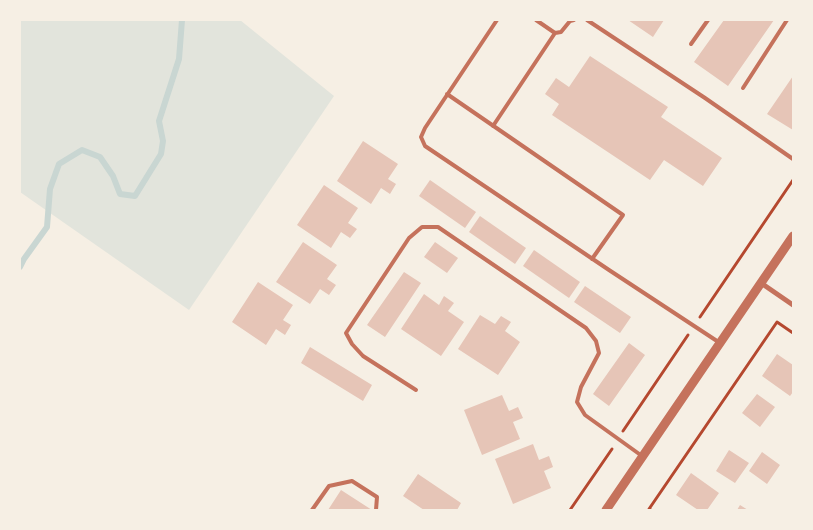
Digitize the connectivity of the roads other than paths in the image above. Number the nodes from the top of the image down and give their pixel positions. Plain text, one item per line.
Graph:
1 (497, 20) edge
2 (536, 20) edge
3 (574, 20) edge
4 (587, 20) edge
5 (708, 20) edge
6 (787, 20) edge
7 (554, 33) junction
8 (691, 44) dead end
9 (743, 88) dead end
10 (447, 94) junction
11 (493, 126) junction
12 (793, 159) edge
13 (793, 236) edge
14 (592, 259) junction
15 (761, 283) junction
16 (793, 305) edge
17 (720, 343) junction
18 (416, 390) dead end
19 (642, 456) junction
20 (610, 509) edge
21 (312, 510) edge
22 (376, 510) edge

1 - 10 lane
2 - 7 lane
3 - 7 lane
4 - 12 lane
5 - 8 lane
6 - 9 lane
7 - 11 lane
10 - 11 lane
10 - 14 lane
11 - 14 lane
13 - 15 street
14 - 17 lane
15 - 16 street
15 - 17 street
17 - 19 street
18 - 19 lane
19 - 20 street
21 - 22 lane

